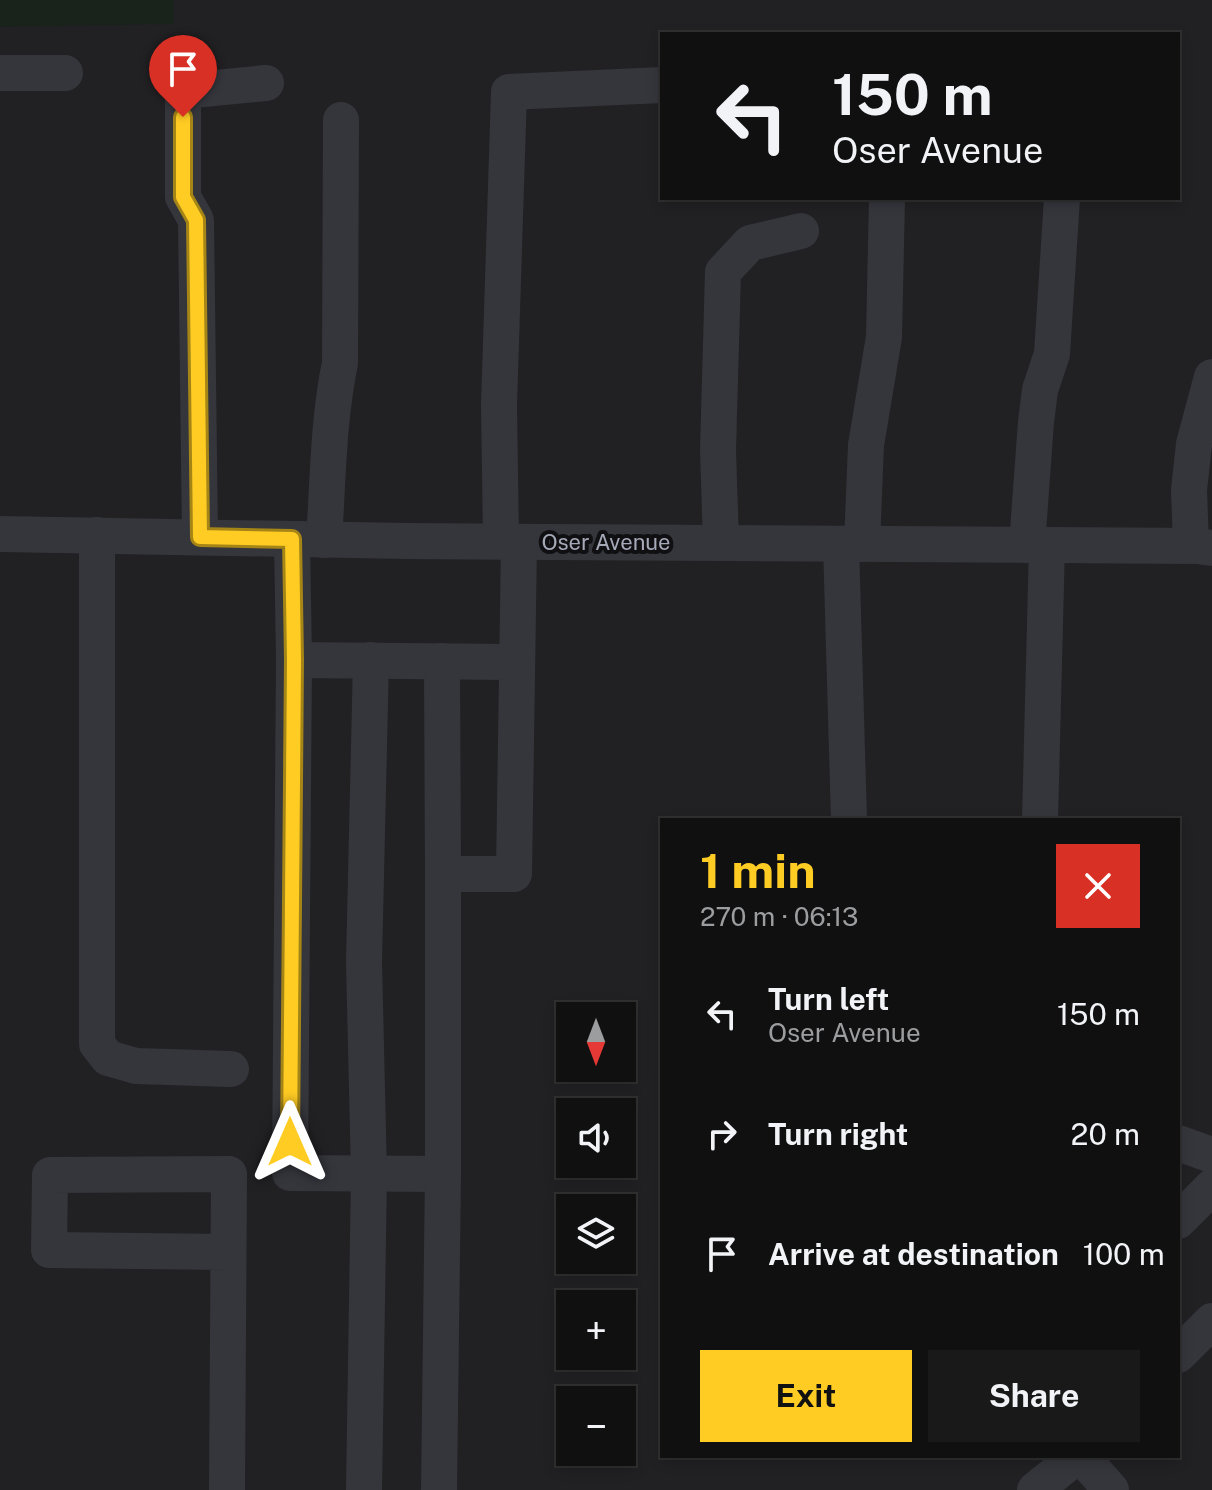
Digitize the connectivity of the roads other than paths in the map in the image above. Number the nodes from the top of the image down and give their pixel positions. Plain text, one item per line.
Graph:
1 (0, 73) edge
2 (65, 73) dead end
3 (266, 83) dead end
4 (660, 85) edge
5 (341, 120) dead end
6 (887, 200) edge
7 (1062, 200) edge
8 (801, 231) dead end
9 (1212, 377) edge
10 (0, 534) edge
11 (97, 535) junction
12 (200, 537) junction
13 (308, 539) junction
14 (510, 542) junction
15 (721, 543) junction
16 (851, 544) junction
17 (1037, 545) junction
18 (1202, 547) edge
19 (294, 660) junction
20 (371, 660) junction
21 (442, 661) junction
22 (517, 662) junction
23 (849, 818) edge
24 (1040, 818) edge
25 (443, 874) junction
26 (231, 1069) dead end
27 (1180, 1144) edge
28 (1212, 1155) edge
29 (369, 1174) junction
30 (443, 1174) junction
31 (1212, 1187) edge
32 (1180, 1219) edge
33 (228, 1252) junction
34 (1212, 1321) edge
35 (1180, 1353) edge
36 (1076, 1458) edge
37 (1081, 1458) edge
38 (227, 1490) edge
39 (364, 1490) edge
40 (439, 1490) edge
41 (1035, 1490) edge
42 (1111, 1490) edge

1 - 2 street
3 - 12 street
4 - 14 street
5 - 13 street
6 - 16 street
7 - 17 street
8 - 15 street
9 - 18 street
10 - 11 street, Oser Avenue
11 - 12 street, Oser Avenue
11 - 26 street
12 - 13 street, Oser Avenue
13 - 14 street, Oser Avenue
13 - 19 street
14 - 15 street, Oser Avenue
14 - 22 street
15 - 16 street, Oser Avenue
16 - 17 street, Oser Avenue
16 - 23 street
17 - 18 street, Oser Avenue
17 - 24 street
19 - 20 street
19 - 29 street
20 - 21 street
20 - 29 street
21 - 22 street
21 - 25 street
22 - 25 street
25 - 30 street
27 - 28 street
29 - 30 street
29 - 39 street
30 - 40 street
31 - 32 street
33 - 33 street
33 - 38 street
34 - 35 street
36 - 41 street
37 - 42 street

